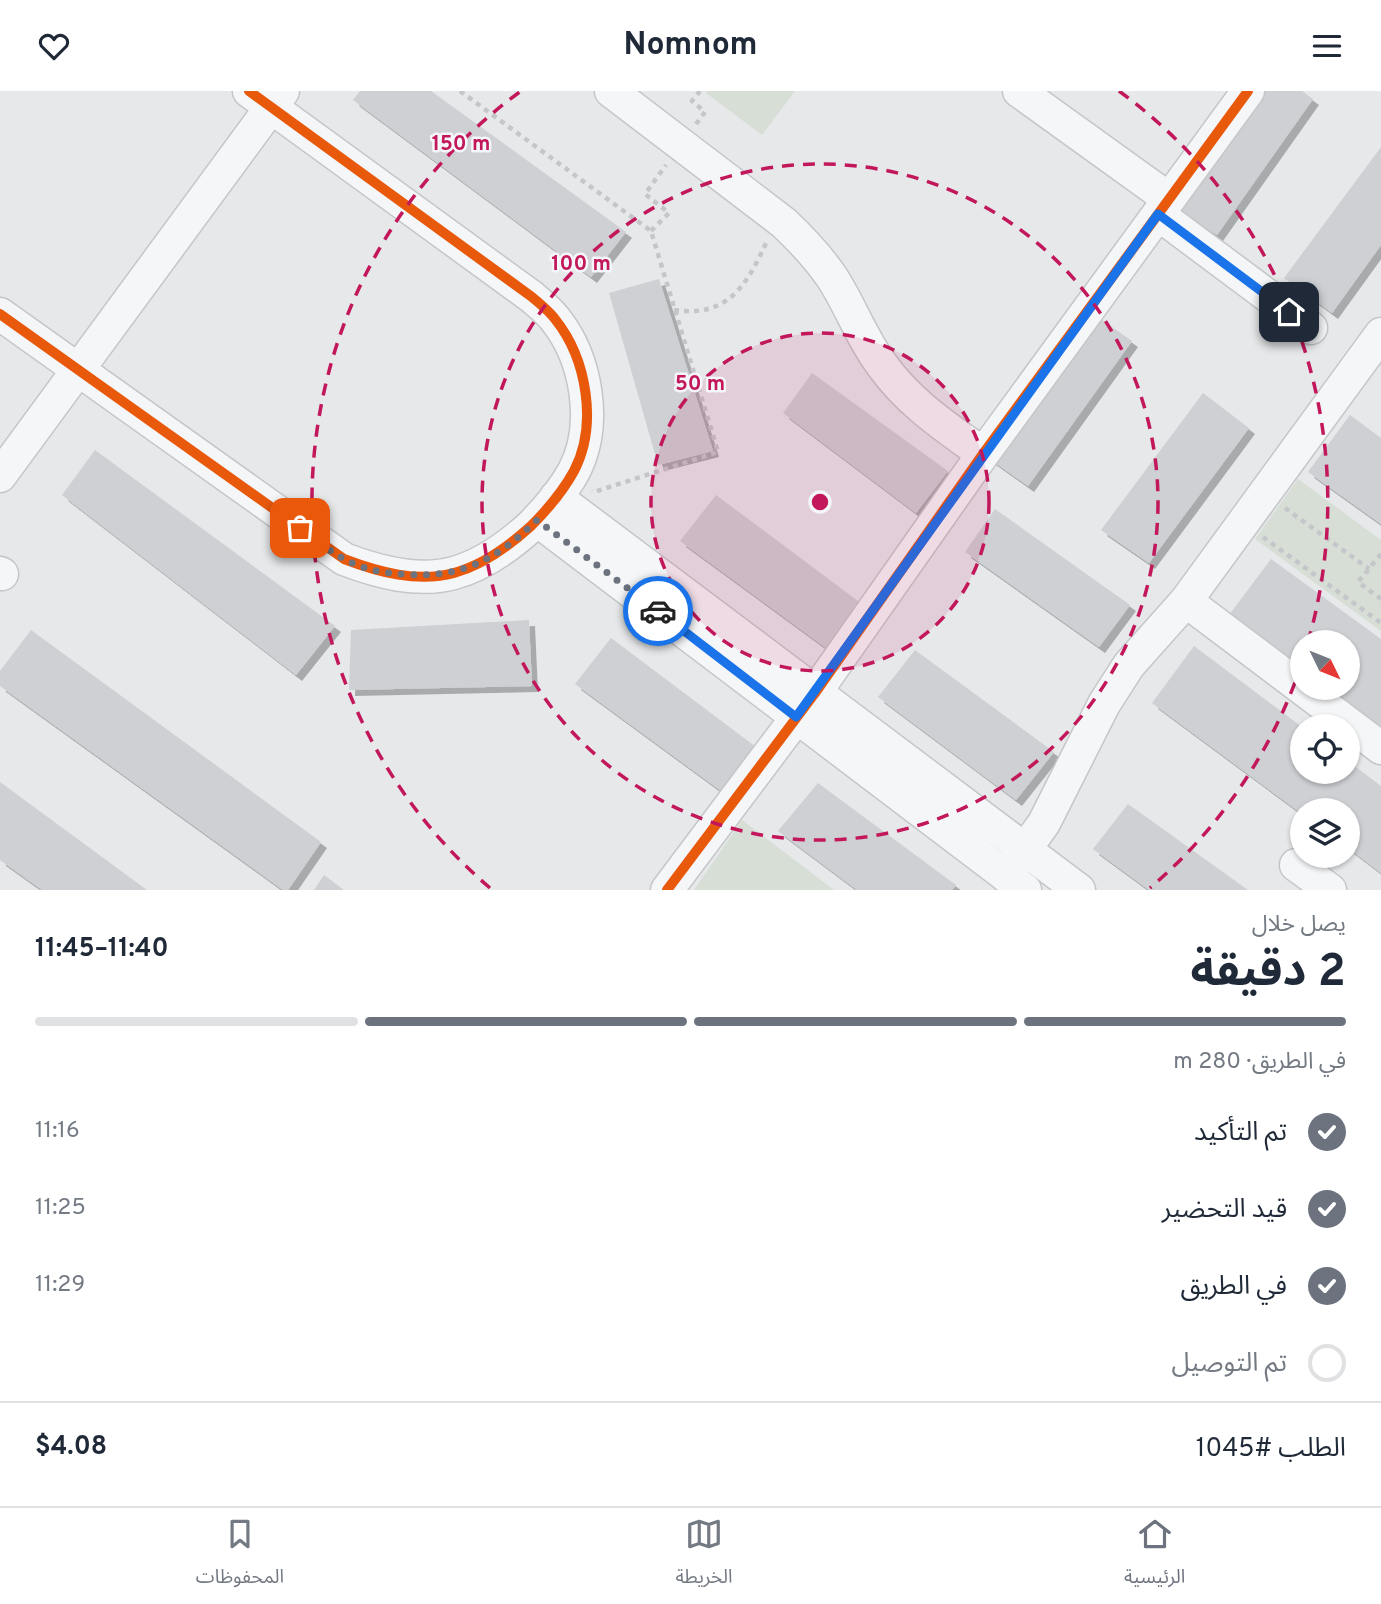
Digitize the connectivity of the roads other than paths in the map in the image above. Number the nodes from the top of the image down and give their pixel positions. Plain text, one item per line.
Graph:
1 (611, 91) edge
2 (1019, 91) edge
3 (1248, 91) edge
4 (267, 96) edge
5 (1163, 206) junction
6 (0, 314) edge
7 (1311, 328) dead end
8 (1381, 334) edge
9 (77, 371) junction
10 (983, 454) junction
11 (0, 476) edge
12 (554, 497) junction
13 (1186, 601) junction
14 (806, 705) junction
15 (1381, 748) edge
16 (1025, 851) junction
17 (1300, 868) edge
18 (1016, 883) edge
19 (667, 890) edge
20 (1079, 890) edge
21 (1330, 890) edge

1 - 10 street
2 - 5 street
3 - 5 street
4 - 9 street
4 - 12 street
5 - 7 street
5 - 10 street
6 - 9 street
8 - 13 street
9 - 11 street
9 - 12 street
10 - 14 street
12 - 14 street
13 - 15 street
13 - 16 street
14 - 16 street
14 - 18 street
14 - 19 street
16 - 18 street
16 - 20 street
17 - 21 street

